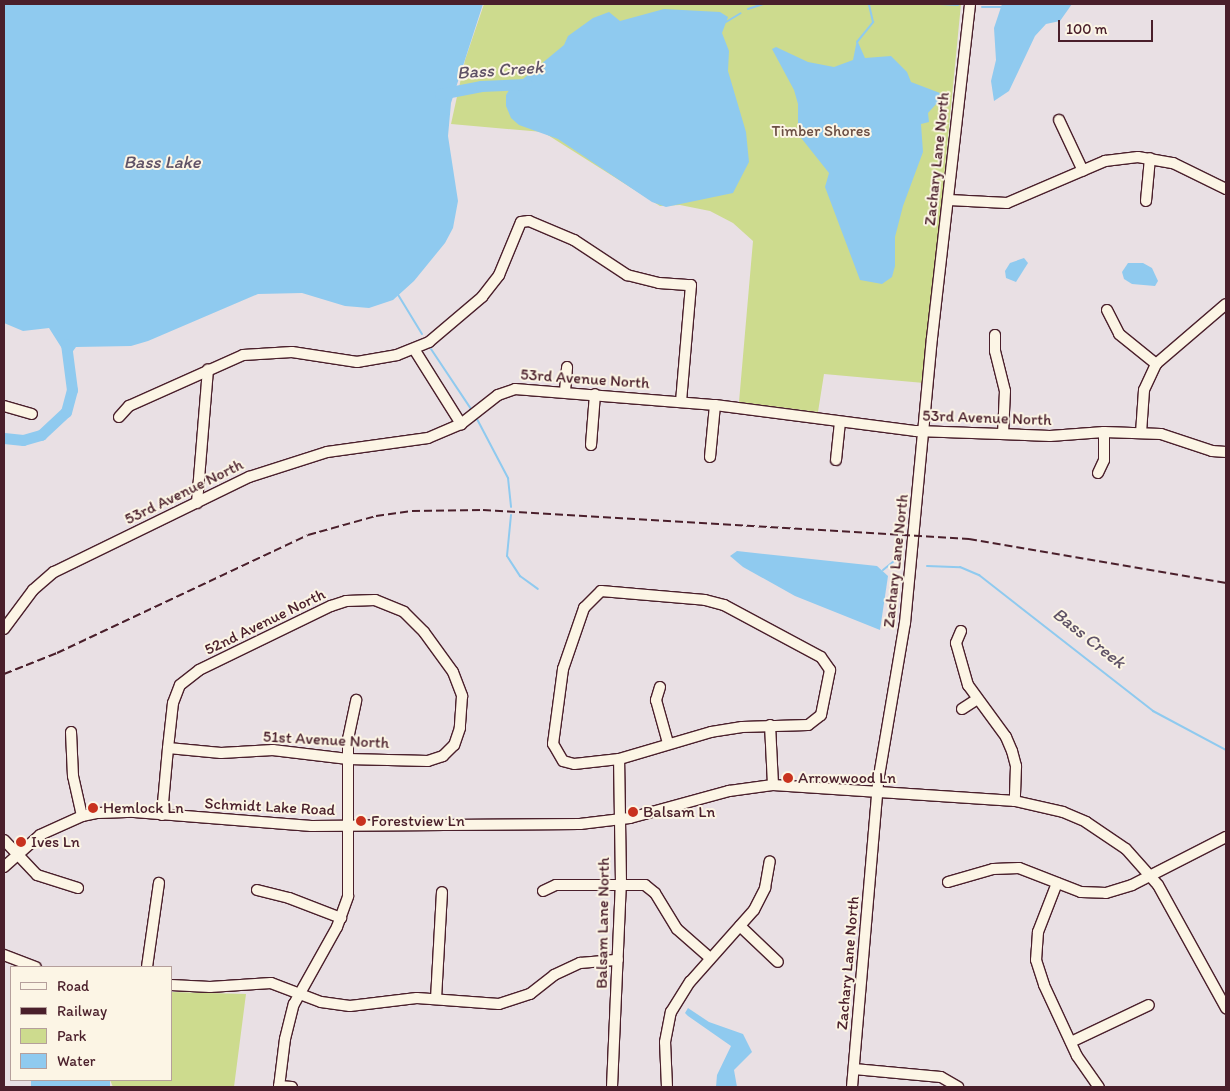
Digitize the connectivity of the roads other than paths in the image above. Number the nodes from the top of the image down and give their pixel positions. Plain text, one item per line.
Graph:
1 (964, 4) edge
2 (970, 4) edge
3 (964, 38) junction
4 (1059, 120) dead end
5 (1150, 158) junction
6 (1083, 171) junction
7 (1226, 189) edge
8 (949, 200) junction
9 (1146, 201) dead end
10 (1226, 306) edge
11 (1107, 310) dead end
12 (996, 335) dead end
13 (414, 349) junction
14 (1156, 364) junction
15 (567, 367) dead end
16 (208, 369) junction
17 (565, 391) junction
18 (595, 394) junction
19 (681, 401) junction
20 (715, 405) junction
21 (4, 406) edge
22 (32, 414) dead end
23 (119, 417) dead end
24 (840, 423) junction
25 (461, 424) junction
26 (926, 431) junction
27 (1104, 432) junction
28 (1141, 433) junction
29 (1003, 434) junction
30 (591, 445) dead end
31 (1226, 452) edge
32 (710, 457) dead end
33 (836, 460) dead end
34 (1098, 473) dead end
35 (197, 503) junction
36 (4, 629) edge
37 (961, 631) dead end
38 (660, 687) dead end
39 (356, 700) dead end
40 (976, 700) junction
41 (962, 709) dead end
42 (770, 725) junction
43 (71, 732) dead end
44 (668, 743) junction
45 (168, 748) junction
46 (449, 751) joint
47 (348, 759) junction
48 (619, 759) junction
49 (773, 785) junction
50 (877, 793) junction
51 (1015, 801) junction
52 (162, 815) junction
53 (82, 816) junction
54 (620, 820) junction
55 (348, 826) junction
56 (1226, 836) edge
57 (4, 840) edge
58 (17, 853) junction
59 (770, 861) dead end
60 (4, 867) edge
61 (1151, 876) junction
62 (948, 882) dead end
63 (158, 883) dead end
64 (620, 883) junction
65 (1057, 883) junction
66 (78, 888) dead end
67 (257, 890) dead end
68 (543, 891) dead end
69 (442, 892) dead end
70 (341, 918) junction
71 (740, 926) junction
72 (4, 955) edge
73 (710, 958) junction
74 (618, 960) junction
75 (778, 962) dead end
76 (33, 966) edge
77 (147, 966) edge
78 (172, 985) edge
79 (299, 992) junction
80 (436, 999) junction
81 (1149, 1005) dead end
82 (1226, 1008) edge
83 (1071, 1042) junction
84 (854, 1069) junction
85 (279, 1087) edge
86 (292, 1087) edge
87 (612, 1087) edge
88 (667, 1087) edge
89 (852, 1087) edge
90 (958, 1087) edge
91 (1099, 1087) edge

1 - 3 street, Zachary Lane North
2 - 3 street, Zachary Lane North
3 - 8 street, Zachary Lane North
4 - 6 street
5 - 6 street
5 - 7 street
5 - 9 street
6 - 8 street
8 - 26 street, Zachary Lane North
10 - 14 street
11 - 14 street
12 - 29 street
13 - 16 street
13 - 19 street
13 - 25 street
14 - 28 street
15 - 17 street
16 - 23 street
16 - 35 street
17 - 18 street, 53rd Avenue North
17 - 25 street, 53rd Avenue North
18 - 19 street, 53rd Avenue North
18 - 30 street
19 - 20 street, 53rd Avenue North
20 - 24 street, 53rd Avenue North
20 - 32 street
21 - 22 street
24 - 26 street, 53rd Avenue North
24 - 33 street
25 - 35 street, 53rd Avenue North
26 - 29 street, 53rd Avenue North
26 - 50 street, Zachary Lane North
27 - 28 street, 53rd Avenue North
27 - 29 street, 53rd Avenue North
27 - 34 street
28 - 31 street, 53rd Avenue North
35 - 36 street, 53rd Avenue North
37 - 40 street
38 - 44 street
39 - 47 street
40 - 41 street
40 - 51 street
42 - 44 street
42 - 48 street
42 - 49 street
43 - 53 street
44 - 48 street
45 - 46 street, 52nd Avenue North
45 - 47 street, 51st Avenue North
45 - 52 street
46 - 47 street, 51st Avenue North
47 - 55 street
48 - 54 street, Balsam Lane North
49 - 50 street, Schmidt Lake Road
49 - 54 street, Schmidt Lake Road
50 - 51 street, Schmidt Lake Road
50 - 84 street, Zachary Lane North
51 - 61 street, Schmidt Lake Road
52 - 53 street, Schmidt Lake Road
52 - 55 street, Schmidt Lake Road
53 - 58 street, Schmidt Lake Road
54 - 55 street, Schmidt Lake Road
54 - 64 street, Balsam Lane North
55 - 70 street
56 - 61 street
57 - 58 street
58 - 60 street, Schmidt Lake Road
58 - 66 street
59 - 71 street
61 - 65 street
61 - 82 street, Schmidt Lake Road
62 - 65 street
63 - 77 street
64 - 68 street
64 - 73 street
64 - 74 street, Balsam Lane North
65 - 83 street
67 - 70 street
69 - 80 street
70 - 79 street
71 - 73 street
71 - 75 street
72 - 76 street
73 - 88 street
74 - 80 street
74 - 87 street, Balsam Lane North
78 - 79 street
79 - 80 street
79 - 85 street
81 - 83 street
83 - 91 street
84 - 89 street, Zachary Lane North
84 - 90 street
85 - 86 street

